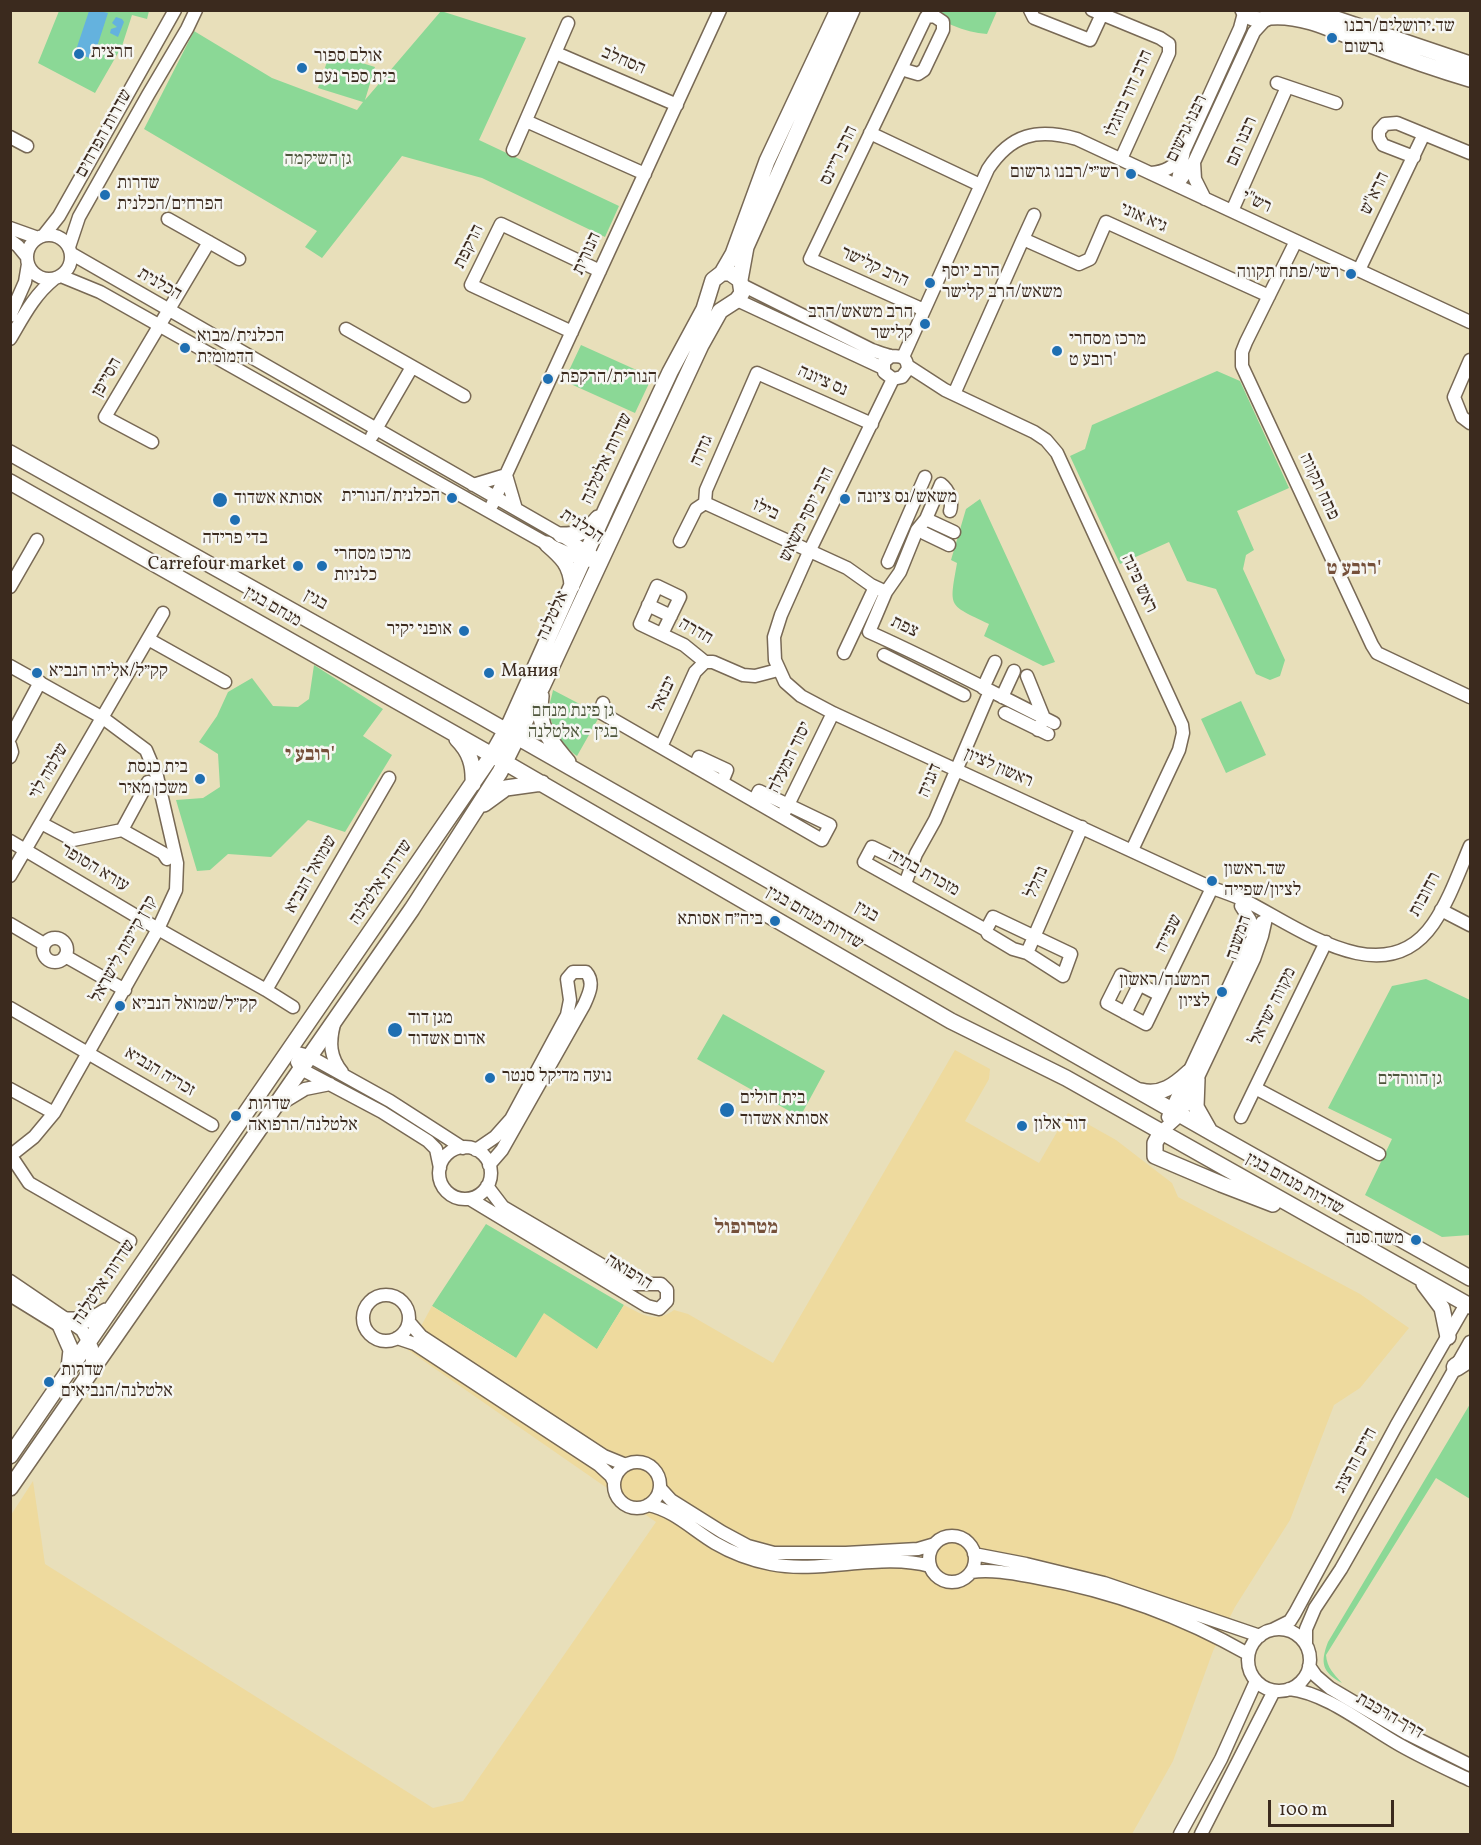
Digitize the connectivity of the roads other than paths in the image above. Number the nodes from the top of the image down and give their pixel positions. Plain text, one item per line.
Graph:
1 (175, 10) edge
2 (196, 10) edge
3 (720, 10) edge
4 (838, 10) edge
5 (852, 10) edge
6 (1030, 10) edge
7 (1310, 10) edge
8 (1244, 12) edge
9 (1097, 13) edge
10 (1270, 16) edge
11 (568, 23) dead end
12 (556, 53) junction
13 (1470, 64) edge
14 (901, 69) junction
15 (1470, 79) edge
16 (1336, 103) dead end
17 (677, 105) junction
18 (526, 121) junction
19 (870, 134) junction
20 (1424, 134) junction
21 (10, 137) edge
22 (1023, 137) joint
23 (27, 146) dead end
24 (513, 150) dead end
25 (1184, 151) junction
26 (1470, 153) edge
27 (1414, 157) junction
28 (1121, 159) junction
29 (1194, 162) junction
30 (1151, 173) junction
31 (645, 174) junction
32 (980, 184) junction
33 (1177, 185) junction
34 (1205, 199) junction
35 (1232, 211) junction
36 (1034, 215) dead end
37 (168, 219) dead end
38 (10, 228) edge
39 (41, 236) junction
40 (1023, 239) junction
41 (10, 240) edge
42 (1296, 241) junction
43 (209, 242) junction
44 (71, 251) junction
45 (239, 259) dead end
46 (810, 259) joint
47 (27, 261) junction
48 (1359, 270) junction
49 (600, 271) junction
50 (722, 273) junction
51 (58, 278) junction
52 (741, 283) junction
53 (711, 290) junction
54 (1269, 296) junction
55 (733, 302) junction
56 (168, 310) junction
57 (924, 310) junction
58 (10, 316) edge
59 (1470, 322) edge
60 (159, 325) junction
61 (346, 329) dead end
62 (572, 332) junction
63 (10, 339) edge
64 (900, 360) junction
65 (1470, 360) edge
66 (412, 367) junction
67 (884, 368) junction
68 (757, 373) joint
69 (896, 379) junction
70 (950, 392) junction
71 (464, 396) dead end
72 (1470, 423) edge
73 (872, 424) junction
74 (376, 429) junction
75 (152, 442) dead end
76 (367, 443) junction
77 (10, 453) edge
78 (506, 475) junction
79 (925, 477) dead end
80 (10, 482) edge
81 (473, 484) junction
82 (496, 498) junction
83 (705, 503) junction
84 (607, 507) junction
85 (516, 509) junction
86 (950, 511) dead end
87 (489, 512) junction
88 (926, 519) junction
89 (915, 529) junction
90 (561, 535) junction
91 (37, 540) dead end
92 (680, 541) dead end
93 (547, 544) junction
94 (809, 552) junction
95 (586, 556) junction
96 (601, 562) junction
97 (888, 562) dead end
98 (10, 587) edge
99 (572, 587) junction
100 (880, 589) junction
101 (648, 605) junction
102 (163, 614) dead end
103 (671, 616) junction
104 (662, 634) junction
105 (148, 639) junction
106 (844, 653) dead end
107 (884, 655) dead end
108 (930, 660) junction
109 (705, 662) junction
110 (995, 662) dead end
111 (10, 666) edge
112 (778, 670) junction
113 (1014, 671) dead end
114 (924, 675) junction
115 (1027, 676) dead end
116 (40, 682) junction
117 (225, 682) dead end
118 (542, 687) junction
119 (986, 689) junction
120 (964, 695) dead end
121 (1002, 697) junction
122 (1470, 697) edge
123 (603, 703) dead end
124 (833, 713) junction
125 (1005, 713) dead end
126 (103, 718) junction
127 (1046, 726) junction
128 (452, 732) junction
129 (512, 734) junction
130 (10, 738) edge
131 (10, 745) edge
132 (661, 747) junction
133 (10, 757) edge
134 (499, 759) junction
135 (573, 769) junction
136 (956, 770) junction
137 (389, 778) dead end
138 (148, 782) dead end
139 (542, 783) junction
140 (473, 784) junction
141 (754, 801) junction
142 (788, 805) junction
143 (475, 812) junction
144 (783, 818) junction
145 (42, 823) junction
146 (1082, 827) junction
147 (122, 830) junction
148 (10, 841) edge
149 (1470, 846) edge
150 (26, 849) junction
151 (1132, 850) junction
152 (165, 856) dead end
153 (911, 866) junction
154 (10, 876) edge
155 (905, 884) junction
156 (1212, 888) junction
157 (1241, 906) junction
158 (1441, 910) junction
159 (1267, 914) junction
160 (10, 924) edge
161 (1470, 925) edge
162 (1292, 926) junction
163 (158, 929) junction
164 (986, 930) junction
165 (1034, 937) junction
166 (1257, 937) junction
167 (1326, 942) junction
168 (1401, 952) joint
169 (1027, 953) junction
170 (1139, 985) junction
171 (125, 990) junction
172 (266, 990) junction
173 (1160, 995) junction
174 (294, 1007) dead end
175 (10, 1008) edge
176 (1125, 1013) junction
177 (334, 1020) junction
178 (290, 1051) junction
179 (88, 1052) junction
180 (305, 1062) junction
181 (345, 1076) junction
182 (1193, 1076) junction
183 (330, 1084) junction
184 (1255, 1088) junction
185 (10, 1089) edge
186 (1139, 1090) junction
187 (274, 1108) junction
188 (1176, 1112) junction
189 (54, 1113) junction
190 (1241, 1118) dead end
191 (212, 1125) dead end
192 (1161, 1132) junction
193 (1214, 1134) junction
194 (463, 1148) junction
195 (476, 1150) junction
196 (1379, 1154) dead end
197 (11, 1156) edge
198 (489, 1166) junction
199 (440, 1168) junction
200 (487, 1186) junction
201 (470, 1199) junction
202 (1311, 1217) junction
203 (130, 1241) dead end
204 (1463, 1268) edge
205 (1418, 1277) junction
206 (1470, 1278) edge
207 (10, 1281) edge
208 (10, 1295) edge
209 (115, 1302) junction
210 (1469, 1303) edge
211 (409, 1322) junction
212 (63, 1323) junction
213 (120, 1329) junction
214 (1448, 1337) junction
215 (397, 1338) junction
216 (89, 1341) junction
217 (1470, 1342) edge
218 (1463, 1362) edge
219 (69, 1371) junction
220 (87, 1377) junction
221 (10, 1456) edge
222 (626, 1465) junction
223 (614, 1482) junction
224 (10, 1488) edge
225 (660, 1488) junction
226 (648, 1505) junction
227 (935, 1545) junction
228 (974, 1554) junction
229 (930, 1566) junction
230 (971, 1572) junction
231 (1274, 1629) junction
232 (1260, 1636) junction
233 (1306, 1645) junction
234 (1248, 1654) junction
235 (1309, 1666) junction
236 (1256, 1681) junction
237 (1289, 1689) junction
238 (1274, 1691) junction
239 (1470, 1764) edge
240 (1470, 1780) edge
241 (1180, 1834) edge
242 (1201, 1834) edge

1 - 39 street, שדרות הפרחים
2 - 44 street, שדרות הפרחים
3 - 17 street, הנורית
4 - 50 main road
5 - 52 main road
6 - 9 street, הרב דוד בוזגלו
7 - 13 main road
8 - 10 main road
8 - 25 street, רבנו גרשום
9 - 28 street, הרב דוד בוזגלו
10 - 15 main road
10 - 29 street, רבנו גרשום
11 - 12 street
12 - 17 street, הסחלב
12 - 18 street
14 - 14 street, הרב ריינס
14 - 19 street, הרב ריינס
16 - 35 street, רבנו תם
17 - 31 street, הנורית
18 - 24 street
18 - 31 street
19 - 32 street
19 - 46 street, הרב ריינס
20 - 26 street
20 - 27 street, הרא"ש
20 - 27 street
21 - 23 street
22 - 28 street, רש"י
22 - 32 street, הרב יוסף משאש
25 - 30 street
25 - 33 street, רבנו גרשום
27 - 48 street, הרא"ש
28 - 30 street, רש"י
29 - 33 street, רבנו גרשום
29 - 34 street
30 - 33 street, רש"י
31 - 49 street, הנורית
32 - 57 street, הרב יוסף משאש
33 - 34 street, רש"י
34 - 35 street, רש"י
35 - 42 street, רש"י
36 - 40 street
37 - 43 street
38 - 39 street
39 - 44 street
39 - 47 street
40 - 54 street, גיא אוני
40 - 70 street
41 - 47 street
42 - 48 street, רש"י
42 - 54 street, פתח תקווה
43 - 45 street
43 - 56 street, הסייפן
44 - 51 street
44 - 56 street, הכלנית
46 - 57 street, הרב קלישר
47 - 51 street
47 - 58 street
48 - 59 street, רש"י
49 - 62 street, הנורית
49 - 62 street, הרקפת
50 - 52 main road
50 - 53 main road
51 - 60 street, הכלנית
51 - 63 street
52 - 55 main road
52 - 64 street, ראש פינה
53 - 55 main road
53 - 84 main road, שדרות אלטלנה
54 - 122 street, פתח תקווה
55 - 67 street
55 - 96 main road, שדרות אלטלנה
56 - 60 street, הסייפן
56 - 74 street, הכלנית
57 - 64 street, הרב יוסף משאש
60 - 75 street, הסייפן
60 - 76 street, הכלנית
61 - 66 street
62 - 78 street, הנורית
64 - 67 street, הרב יוסף משאש
64 - 69 street, הרב יוסף משאש
64 - 70 street, ראש פינה
65 - 72 street
66 - 71 street
66 - 74 street
67 - 69 street
68 - 73 street, נס ציונה
68 - 83 street, גדרה
69 - 70 street, ראש פינה
69 - 73 street, הרב יוסף משאש
70 - 151 street, ראש פינה
73 - 94 street, הרב יוסף משאש
74 - 76 street
74 - 81 street, הכלנית
76 - 87 street, הכלנית
77 - 129 main road, בגין
78 - 81 street
78 - 82 street, הנורית
78 - 85 street
79 - 89 street
80 - 128 main road, מנחם בגין
81 - 82 street, הכלנית
82 - 85 street, הכלנית
82 - 87 street, הנורית
83 - 92 street, גדרה
83 - 94 street, בילו
84 - 90 main road
84 - 95 main road, שדרות אלטלנה
85 - 90 street, הכלנית
86 - 88 street
87 - 93 street, הכלנית
88 - 89 street
88 - 89 street
89 - 97 street
89 - 100 street
90 - 95 street, הכלנית
91 - 98 street
93 - 95 street, הכלנית
93 - 99 main road
94 - 100 street, בילו
94 - 112 street, הרב יוסף משאש
95 - 96 street, הכלנית
95 - 99 main road, שדרות אלטלנה
96 - 118 main road, אלטלנה
99 - 129 main road, שדרות אלטלנה
100 - 106 street
100 - 108 street, צפת
101 - 103 street, חדרה
101 - 103 street, חדרה
101 - 104 street, חדרה
102 - 105 street, שלמה לוי
103 - 104 street, חדרה
104 - 109 street, חדרה
105 - 117 street
105 - 126 street, שלמה לוי
107 - 114 street, צפת
108 - 114 street, צפת
108 - 119 street, צפת
109 - 112 street, חדרה
109 - 132 street, יבנאל
110 - 119 street
111 - 116 street, קרן קיימת לישראל
112 - 124 street, ראשון לציון
113 - 121 street
114 - 120 street, צפת
115 - 127 street
116 - 126 street, קרן קיימת לישראל
116 - 130 street
118 - 129 main road, שדרות אלטלנה
118 - 135 main road
119 - 121 street, צפת
119 - 136 street, דגניה
121 - 127 street, צפת
123 - 132 street
124 - 136 street, ראשון לציון
124 - 142 street, יסוד המעלה
125 - 127 street
126 - 145 street, שלמה לוי
126 - 163 street, קרן קיימת לישראל
128 - 134 main road, שדרות מנחם בגין
128 - 140 main road
129 - 134 main road, שדרות אלטלנה
129 - 135 main road
131 - 133 street
132 - 141 street
134 - 139 main road, שדרות מנחם בגין
134 - 140 main road, שדרות אלטלנה
134 - 143 main road, שדרות אלטלנה
135 - 186 main road, בגין
136 - 146 street, ראשון לציון
136 - 153 street, דגניה
137 - 172 street, שמואל הנביא
138 - 147 street
139 - 143 main road
139 - 192 main road, שדרות מנחם בגין
140 - 178 main road, שדרות אלטלנה
141 - 142 street
141 - 144 street
142 - 144 street, יסוד המעלה
142 - 144 street
143 - 177 main road, שדרות אלטלנה
145 - 147 street
145 - 150 street, שלמה לוי
146 - 151 street, ראשון לציון
146 - 165 street, נהלל
147 - 152 street
148 - 150 street, עזרא הסופר
149 - 158 street, רחובות
150 - 154 street, שלמה לוי
150 - 163 street, עזרא הסופר
151 - 156 street, ראשון לציון
153 - 155 street, דגניה
153 - 155 street, מזכרת בתיה
155 - 164 street, מזכרת בתיה
156 - 157 street, ראשון לציון
156 - 159 street, ראשון לציון
156 - 173 street, שפייה
157 - 159 street, ראשון לציון
157 - 166 street
158 - 161 street
158 - 168 street, רחובות
159 - 162 street, ראשון לציון
159 - 166 street, המשנה
160 - 171 street
162 - 166 street
162 - 167 street, ראשון לציון
163 - 171 street, קרן קיימת לישראל
163 - 172 street
164 - 165 street, מזכרת בתיה
164 - 169 street, מזכרת בתיה
165 - 169 street, נהלל
165 - 169 street, מזכרת בתיה
166 - 182 street, המשנה
167 - 168 street, ראשון לציון
167 - 184 street, מקווה ישראל
170 - 173 street
170 - 176 street
170 - 176 street
171 - 179 street, קרן קיימת לישראל
172 - 174 street
173 - 176 street, שפייה
175 - 179 street, זכריה הנביא
177 - 180 main road, שדרות אלטלנה
177 - 181 street
178 - 180 street
178 - 209 main road, שדרות אלטלנה
179 - 189 street, קרן קיימת לישראל
179 - 191 street, זכריה הנביא
180 - 181 street
180 - 183 street
180 - 187 main road, שדרות אלטלנה
181 - 194 street
182 - 186 main road
182 - 188 street, המשנה
182 - 193 main road
183 - 187 street
183 - 199 street
184 - 190 street, מקווה ישראל
184 - 196 street
185 - 189 street
186 - 188 main road, שדרות מנחם בגין
187 - 213 main road, שדרות אלטלנה
188 - 192 street, המשנה
188 - 193 main road, שדרות מנחם בגין
189 - 197 street, קרן קיימת לישראל
192 - 202 main road, שדרות מנחם בגין
192 - 202 main road
193 - 204 main road, שדרות מנחם בגין
194 - 195 street
194 - 199 street
195 - 198 street
195 - 198 street
197 - 203 street
198 - 200 street
199 - 201 street
200 - 201 street
200 - 201 street, הרפואה
202 - 205 main road, שדרות מנחם בגין
204 - 206 main road, שדרות מנחם בגין
205 - 210 main road, שדרות מנחם בגין
205 - 214 main road
207 - 212 street
208 - 212 street
209 - 212 main road
209 - 216 main road, שדרות אלטלנה
210 - 214 street, חיים הרצוג
211 - 215 street
211 - 215 street
211 - 222 street
212 - 216 street
212 - 219 main road
213 - 216 street
213 - 220 main road, שדרות אלטלנה
214 - 231 street, חיים הרצוג
215 - 223 street
216 - 219 main road, שדרות אלטלנה
216 - 220 street
217 - 218 street
218 - 233 street
219 - 221 main road, שדרות אלטלנה
220 - 224 main road, שדרות אלטלנה
222 - 223 street
222 - 225 street
223 - 226 street
225 - 226 street
225 - 227 street
226 - 229 street
227 - 228 street
227 - 229 street
228 - 230 street
228 - 232 street
229 - 230 street
230 - 234 street
231 - 232 street
231 - 233 street
232 - 234 street
233 - 235 street
234 - 236 street
235 - 237 street
235 - 239 street, דרך הרכבת
236 - 238 street
236 - 241 street
237 - 238 street
237 - 240 street, דרך הרכבת
238 - 242 street

